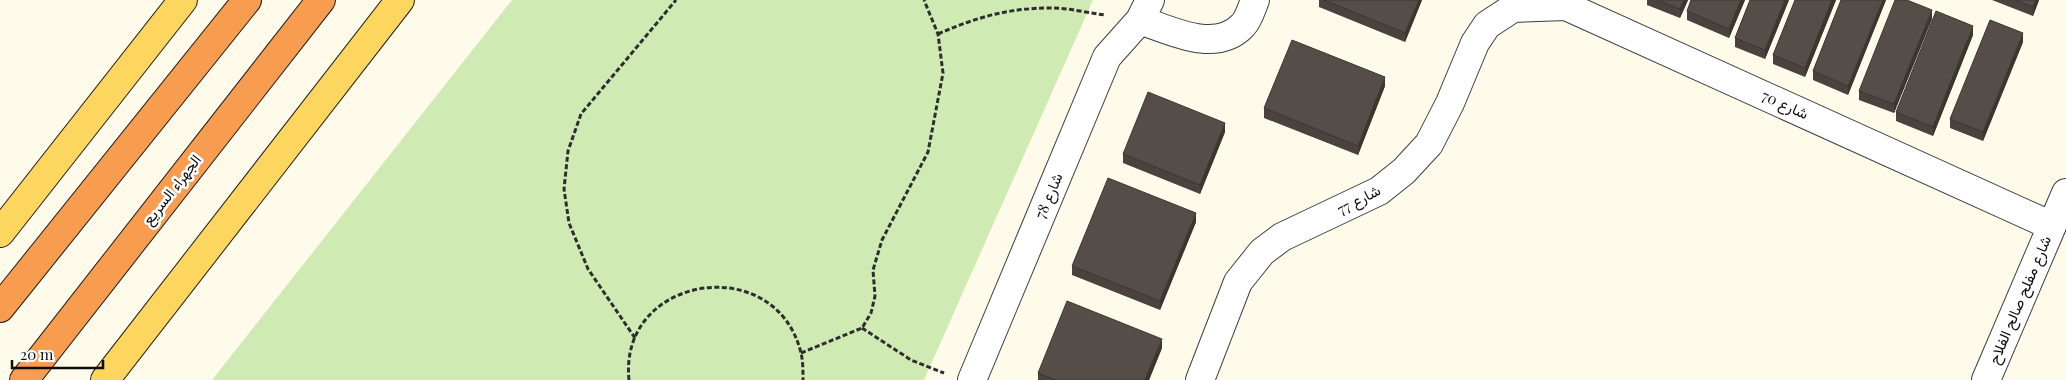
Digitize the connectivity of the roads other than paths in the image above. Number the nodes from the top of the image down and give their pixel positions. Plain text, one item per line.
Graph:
1 (183, 0) edge
2 (247, 0) edge
3 (320, 0) edge
4 (400, 0) edge
5 (1255, 0) edge
6 (1513, 8) joint
7 (1145, 10) edge
8 (2066, 193) edge
9 (2052, 226) junction
10 (0, 233) edge
11 (196, 265) junction
12 (0, 308) edge
13 (962, 378) edge
14 (24, 380) edge
15 (106, 380) edge
16 (127, 380) edge
17 (1200, 380) edge
18 (1986, 380) edge

1 - 10 main road
2 - 12 highway
3 - 14 highway, الجهراء السريع
4 - 11 main road
5 - 7 street
6 - 9 street, شارع 70
6 - 17 street, شارع 77
7 - 13 street, شارع 78
8 - 9 street, شارع مفلح صالح الفلاح
9 - 18 street, شارع مفلح صالح الفلاح
11 - 15 main road
11 - 16 main road

